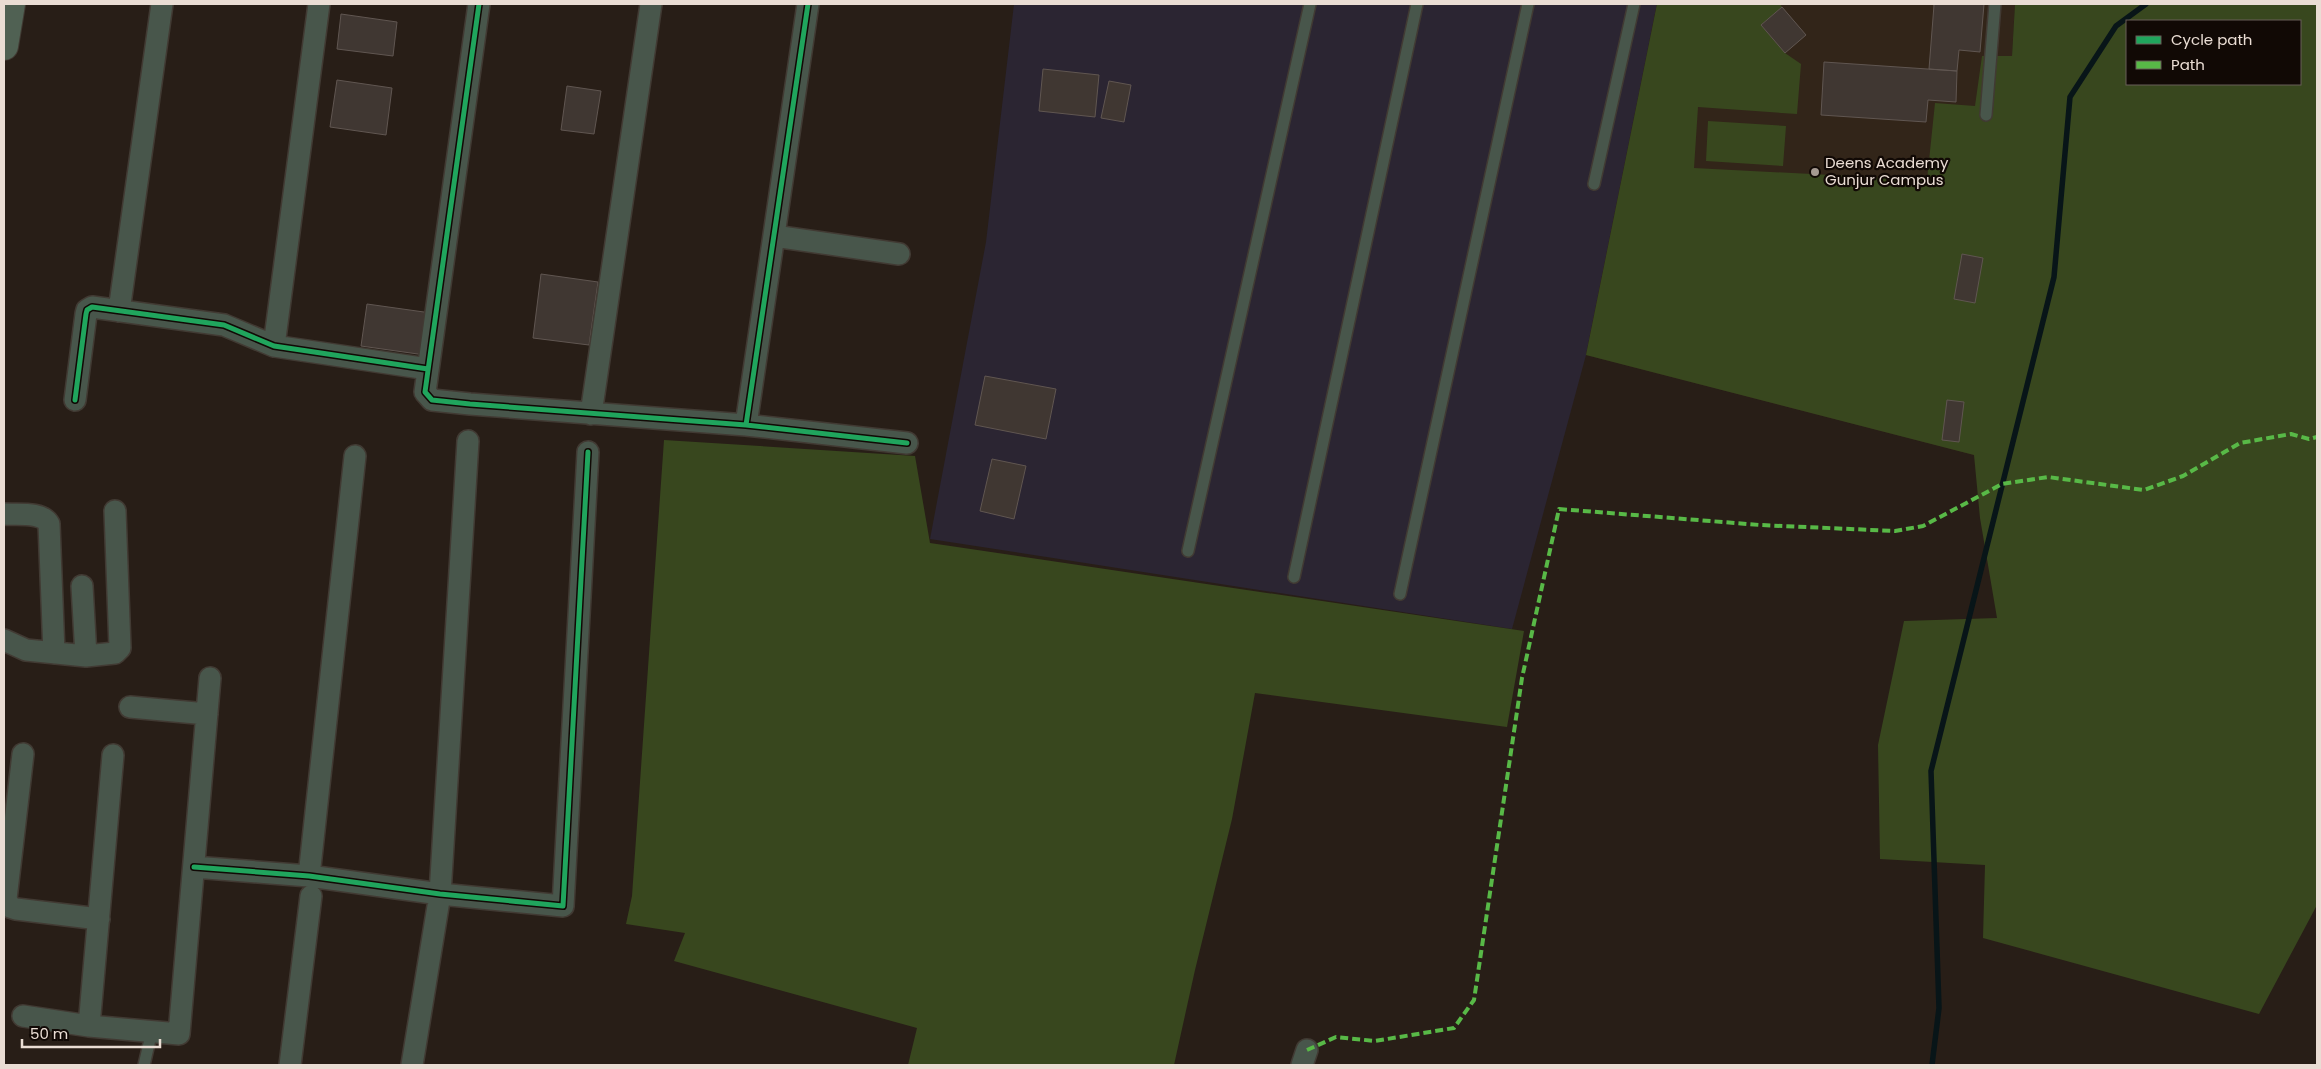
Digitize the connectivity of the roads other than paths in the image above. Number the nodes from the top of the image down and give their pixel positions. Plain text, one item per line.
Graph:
1 (11, 4) edge
2 (162, 4) edge
3 (319, 4) edge
4 (479, 4) edge
5 (651, 4) edge
6 (808, 4) edge
7 (1310, 4) edge
8 (1417, 4) edge
9 (1528, 4) edge
10 (1634, 4) edge
11 (1995, 4) edge
12 (4, 46) edge
13 (1986, 115) dead end
14 (1594, 184) dead end
15 (774, 236) junction
16 (899, 254) dead end
17 (119, 311) junction
18 (274, 346) junction
19 (428, 369) junction
20 (75, 400) dead end
21 (591, 414) junction
22 (746, 425) junction
23 (468, 441) dead end
24 (907, 442) dead end
25 (588, 452) dead end
26 (355, 456) dead end
27 (115, 511) dead end
28 (4, 514) edge
29 (1188, 551) dead end
30 (1294, 576) dead end
31 (82, 586) dead end
32 (1400, 594) dead end
33 (4, 640) edge
34 (54, 653) junction
35 (86, 656) junction
36 (210, 678) dead end
37 (130, 707) dead end
38 (207, 714) junction
39 (23, 754) dead end
40 (113, 755) dead end
41 (194, 867) junction
42 (310, 886) junction
43 (440, 894) junction
44 (99, 919) junction
45 (23, 1016) dead end
46 (89, 1026) junction
47 (152, 1031) junction
48 (144, 1065) edge
49 (290, 1065) edge
50 (412, 1065) edge

1 - 12 street
2 - 17 street
3 - 18 street
4 - 19 street
5 - 21 street
6 - 15 street
7 - 29 lane
8 - 30 lane
9 - 32 lane
10 - 14 lane
11 - 13 lane
15 - 16 street
15 - 22 street
17 - 18 street
17 - 20 street
18 - 19 street
19 - 21 street
21 - 22 street
22 - 24 street
23 - 43 street
25 - 43 street
26 - 42 street
27 - 35 street
28 - 34 street
31 - 35 street
33 - 34 street
34 - 35 street
36 - 38 street
37 - 38 street
38 - 41 street
39 - 44 street
40 - 44 street
41 - 42 street
41 - 47 street
42 - 43 street
42 - 49 street
43 - 50 street
44 - 46 street
45 - 46 street
46 - 47 street
47 - 48 lane

